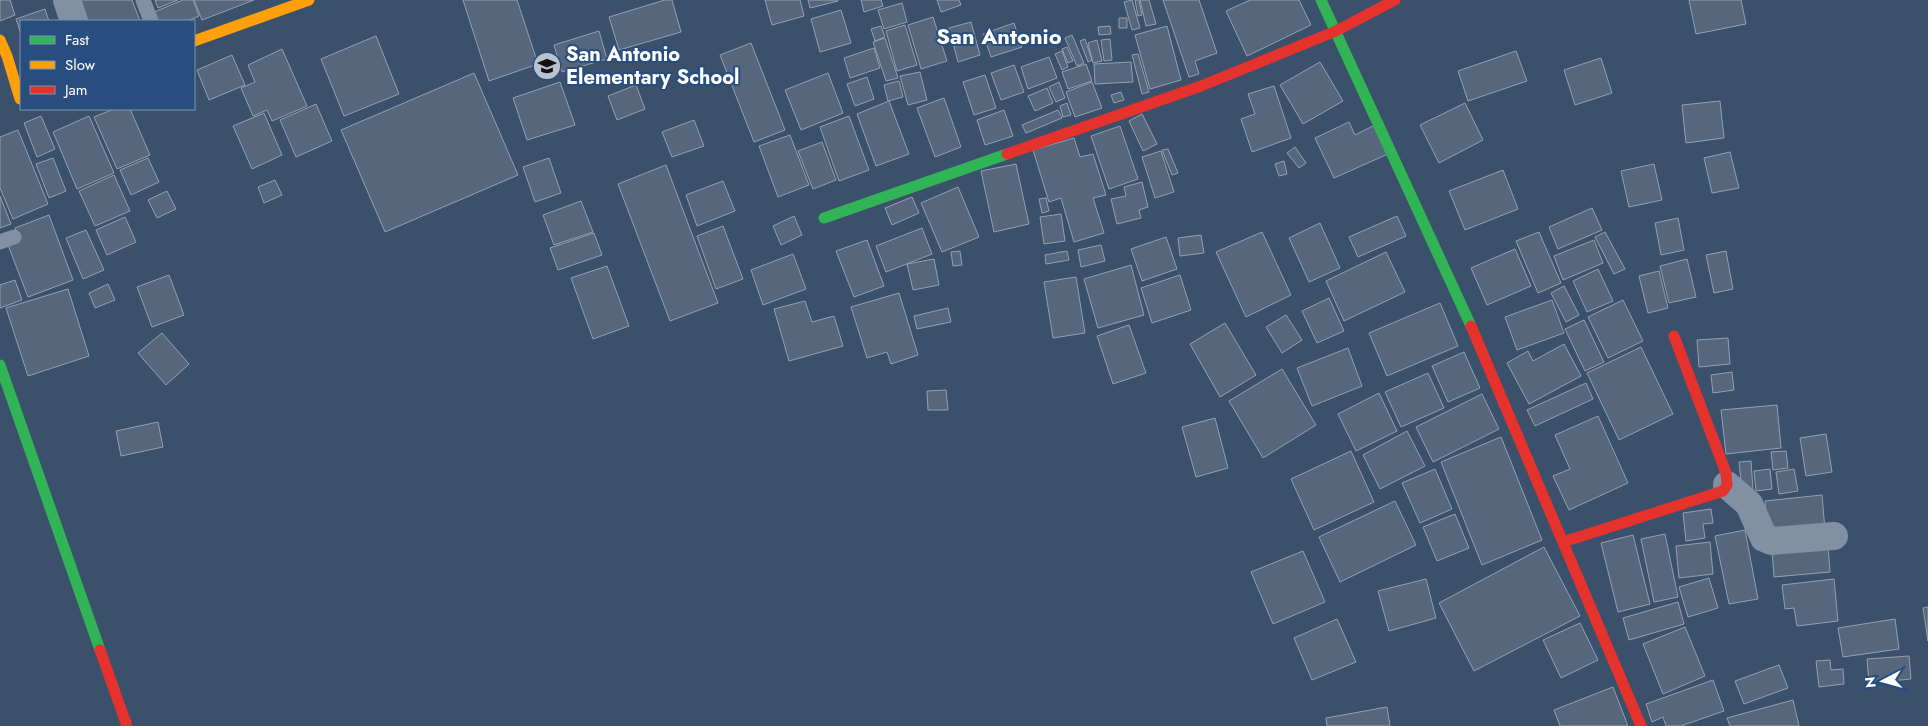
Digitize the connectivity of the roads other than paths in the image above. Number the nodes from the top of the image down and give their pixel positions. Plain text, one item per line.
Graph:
1 (67, 0) edge
2 (143, 0) edge
3 (309, 0) edge
4 (1321, 0) edge
5 (1395, 0) edge
6 (74, 20) edge
7 (151, 20) edge
8 (1336, 31) junction
9 (0, 40) edge
10 (195, 40) edge
11 (20, 99) edge
12 (6, 105) dead end
13 (824, 218) dead end
14 (14, 237) dead end
15 (0, 242) edge
16 (1674, 336) dead end
17 (0, 365) edge
18 (1727, 485) junction
19 (1834, 536) dead end
20 (1562, 542) junction
21 (127, 726) edge
22 (1641, 726) edge

1 - 6 street
2 - 7 lane
3 - 10 street
4 - 8 street
5 - 8 street
8 - 13 street
8 - 20 street
9 - 11 street
11 - 12 street
14 - 15 lane
16 - 18 street
17 - 21 street
18 - 19 street
18 - 20 street
20 - 22 street

